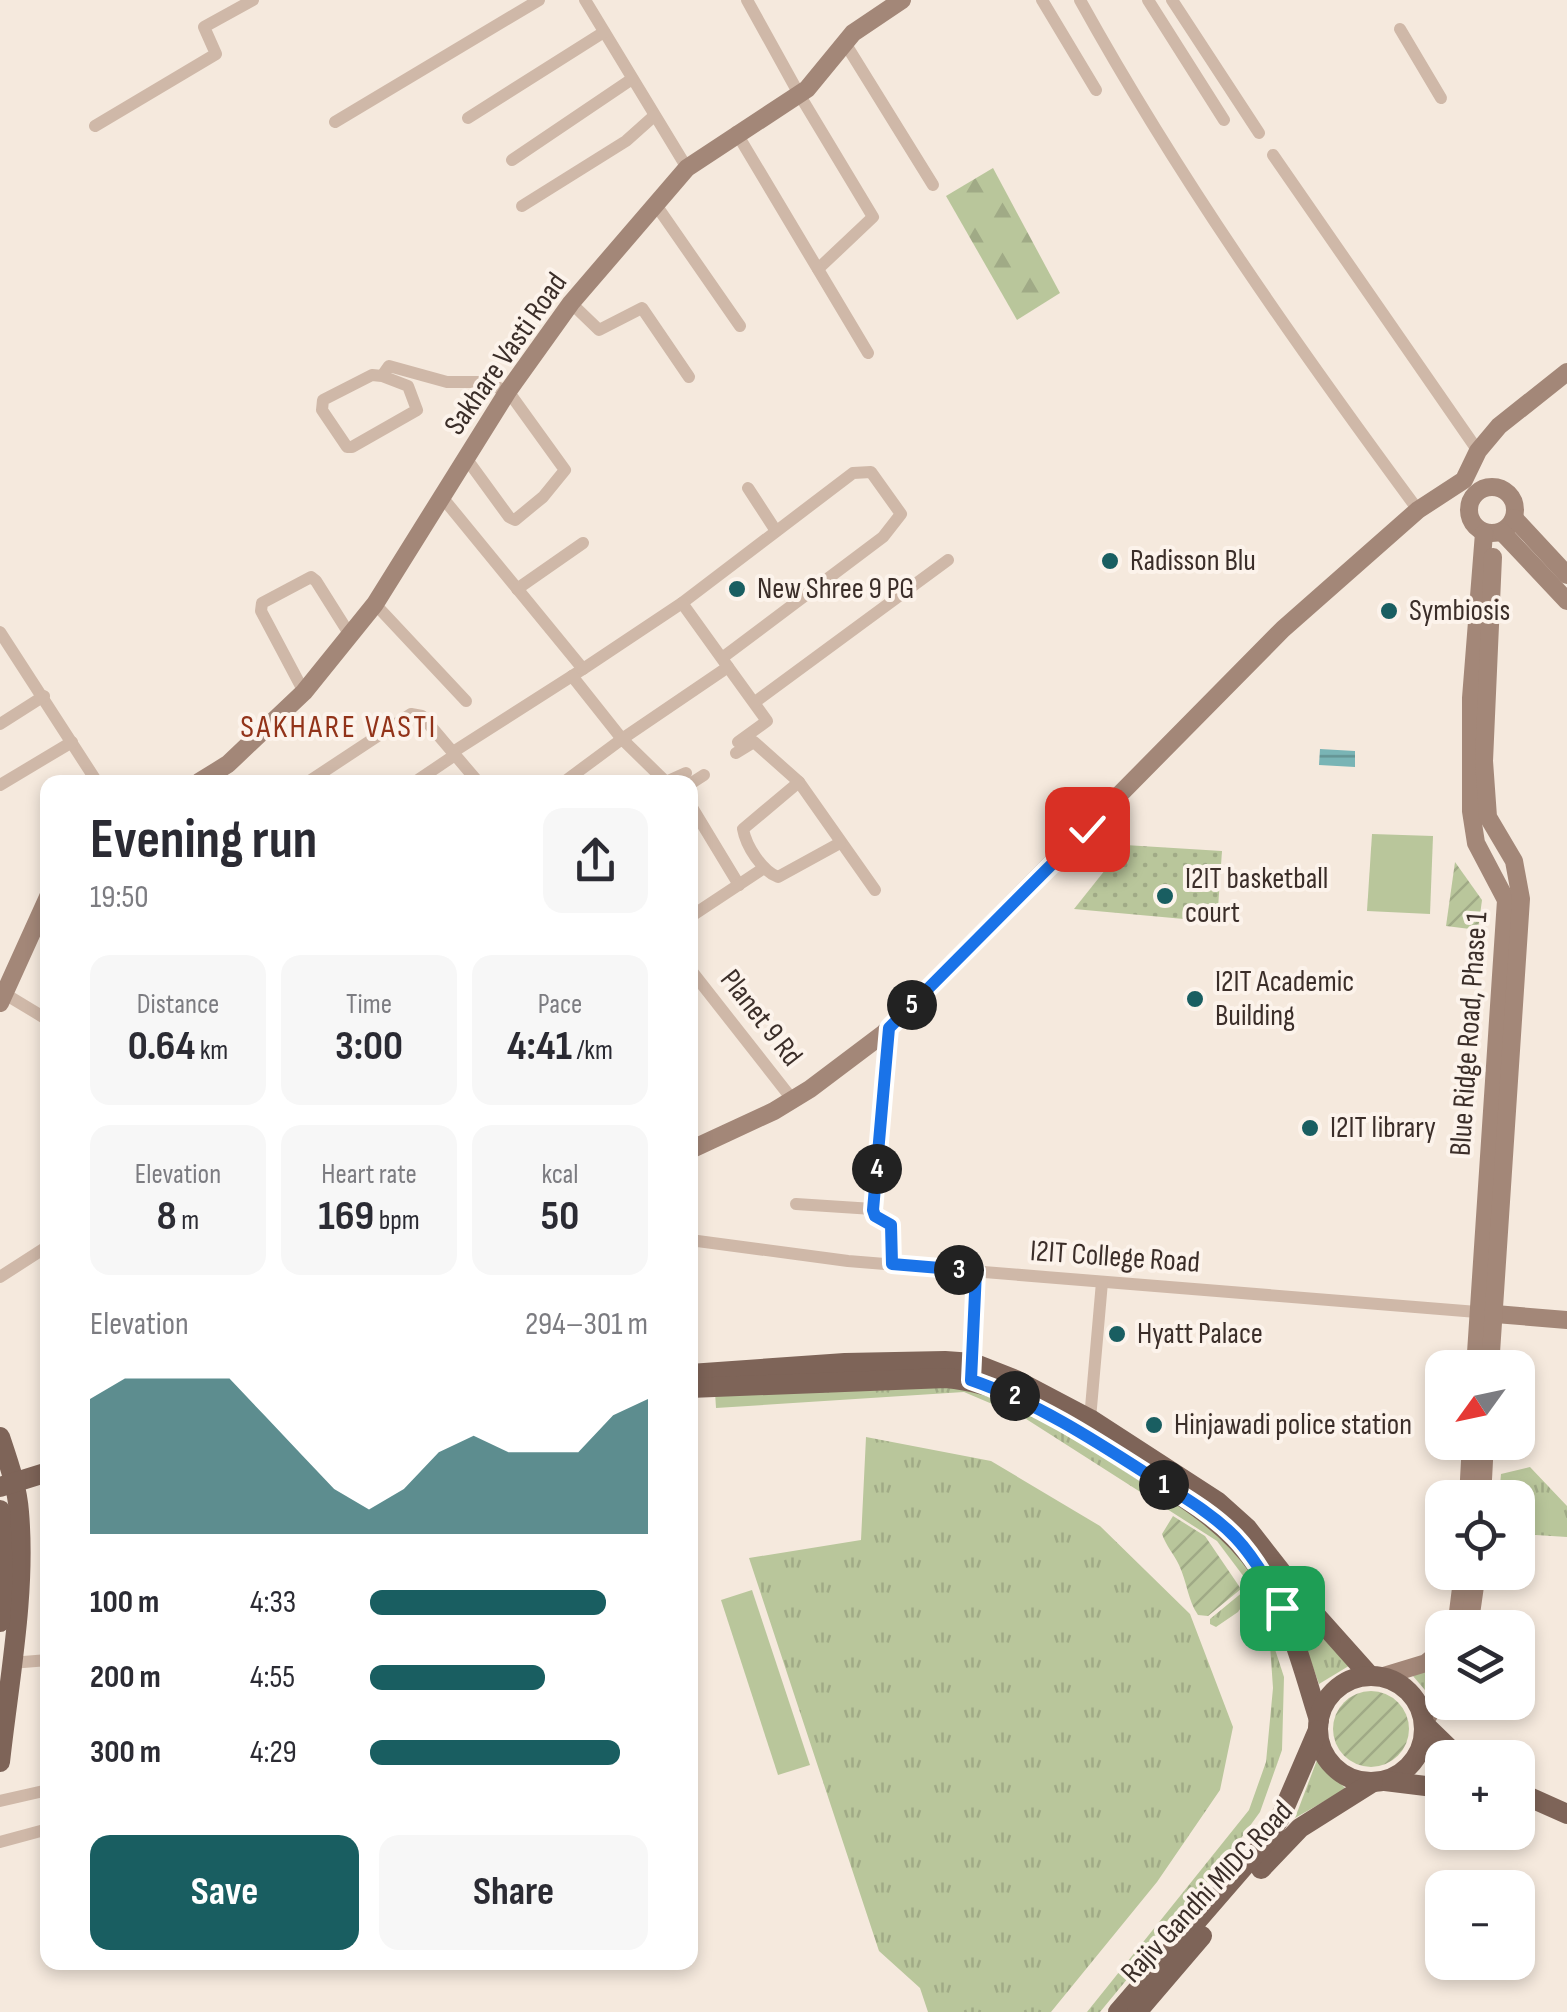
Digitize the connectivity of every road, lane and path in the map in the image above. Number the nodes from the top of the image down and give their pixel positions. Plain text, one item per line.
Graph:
1 (253, 0) edge
2 (538, 0) edge
3 (585, 0) edge
4 (747, 0) edge
5 (902, 0) edge
6 (1042, 0) edge
7 (1080, 0) edge
8 (1148, 0) edge
9 (1172, 0) edge
10 (1400, 30) dead end
11 (604, 32) junction
12 (845, 43) junction
13 (632, 80) junction
14 (1096, 90) dead end
15 (798, 94) junction
16 (1441, 98) dead end
17 (654, 116) junction
18 (468, 118) dead end
19 (1224, 120) dead end
20 (335, 122) dead end
21 (95, 126) dead end
22 (736, 132) junction
23 (1259, 133) dead end
24 (1274, 156) dead end
25 (512, 160) dead end
26 (687, 168) junction
27 (933, 185) dead end
28 (656, 204) junction
29 (522, 206) dead end
30 (818, 269) junction
31 (572, 304) junction
32 (740, 326) dead end
33 (868, 353) dead end
34 (1567, 372) edge
35 (382, 376) junction
36 (690, 377) dead end
37 (508, 390) junction
38 (1478, 450) junction
39 (466, 458) junction
40 (1470, 487) junction
41 (748, 488) dead end
42 (442, 496) junction
43 (1418, 510) junction
44 (1498, 529) junction
45 (776, 530) junction
46 (583, 543) dead end
47 (948, 560) dead end
48 (1567, 575) edge
49 (517, 589) junction
50 (1567, 601) edge
51 (682, 603) junction
52 (375, 604) junction
53 (0, 632) edge
54 (350, 635) junction
55 (725, 662) junction
56 (578, 673) junction
57 (304, 692) junction
58 (44, 696) junction
59 (466, 701) dead end
60 (755, 702) junction
61 (0, 724) edge
62 (622, 739) junction
63 (72, 742) junction
64 (454, 754) junction
65 (93, 775) edge
66 (210, 775) edge
67 (319, 775) edge
68 (425, 775) edge
69 (472, 775) edge
70 (573, 775) edge
71 (659, 775) edge
72 (704, 775) dead end
73 (698, 776) edge
74 (798, 782) junction
75 (0, 785) edge
76 (698, 817) edge
77 (840, 843) junction
78 (764, 868) junction
79 (739, 885) junction
80 (875, 890) dead end
81 (698, 911) edge
82 (40, 915) edge
83 (698, 979) edge
84 (2, 998) edge
85 (40, 1016) edge
86 (889, 1028) junction
87 (792, 1099) junction
88 (698, 1146) edge
89 (796, 1204) dead end
90 (873, 1210) junction
91 (698, 1241) edge
92 (40, 1251) edge
93 (892, 1264) junction
94 (976, 1271) junction
95 (0, 1277) edge
96 (1102, 1282) junction
97 (1485, 1313) junction
98 (1567, 1320) edge
99 (1479, 1350) edge
100 (1488, 1350) edge
101 (972, 1372) junction
102 (698, 1373) edge
103 (698, 1388) edge
104 (1088, 1426) junction
105 (0, 1436) edge
106 (40, 1462) edge
107 (40, 1473) edge
108 (6, 1478) edge
109 (0, 1510) edge
110 (1, 1593) edge
111 (0, 1622) edge
112 (40, 1661) edge
113 (11, 1663) junction
114 (1425, 1663) edge
115 (1375, 1676) junction
116 (1426, 1720) edge
117 (1424, 1724) junction
118 (1319, 1725) junction
119 (1440, 1740) edge
120 (0, 1762) edge
121 (1378, 1782) junction
122 (1425, 1786) edge
123 (40, 1792) edge
124 (0, 1801) edge
125 (1535, 1805) edge
126 (1535, 1808) edge
127 (1567, 1814) edge
128 (1567, 1824) edge
129 (40, 1831) edge
130 (0, 1842) edge
131 (1118, 2012) edge
132 (1137, 2012) edge

1 - 21 street
2 - 20 street
3 - 11 street
4 - 15 street
5 - 12 street, Sakhare Vasti Road
6 - 14 street
7 - 43 street
8 - 19 street
9 - 23 street
10 - 16 street
11 - 13 street
11 - 18 street
12 - 15 street, Sakhare Vasti Road
12 - 27 street
13 - 17 street
13 - 25 street
15 - 22 street, Sakhare Vasti Road
15 - 30 street
17 - 26 street
17 - 29 street
22 - 26 street, Sakhare Vasti Road
22 - 30 street
24 - 38 street
26 - 28 street, Sakhare Vasti Road
28 - 31 street, Sakhare Vasti Road
28 - 32 street
30 - 33 street
31 - 36 street
31 - 37 street, Sakhare Vasti Road
34 - 38 street
35 - 35 street
35 - 37 street
37 - 39 street, Sakhare Vasti Road
37 - 39 street
38 - 40 street
39 - 42 street, Sakhare Vasti Road
40 - 43 street
40 - 44 street
40 - 44 street
41 - 45 street
42 - 49 street
42 - 52 street, Sakhare Vasti Road
43 - 86 street
44 - 48 street
44 - 50 street
44 - 97 street, Blue Ridge Road, Phase 1
44 - 97 street, Blue Ridge Road, Phase 1
45 - 51 street
45 - 55 street
46 - 49 street
47 - 60 street
49 - 56 street
51 - 55 street
51 - 56 street
52 - 54 street, Sakhare Vasti Road
52 - 59 street
53 - 58 street
54 - 57 street, Sakhare Vasti Road
54 - 57 street
55 - 60 street
55 - 62 street
56 - 62 street
56 - 64 street
57 - 66 street, Sakhare Vasti Road
58 - 61 street
58 - 63 street
60 - 74 street
62 - 70 street
62 - 71 street
63 - 65 street
63 - 75 street
64 - 67 street
64 - 68 street
64 - 69 street
72 - 73 street
74 - 77 street
74 - 78 street
76 - 79 street
77 - 78 street
77 - 80 street
78 - 79 street
79 - 81 street
82 - 84 street
83 - 87 street, Planet 9 Rd
84 - 85 street
86 - 87 street
86 - 90 street
87 - 88 street
89 - 90 street
90 - 93 street
91 - 93 street, I2IT College Road
92 - 95 street
93 - 94 street, I2IT College Road
94 - 96 street, I2IT College Road
94 - 101 street
96 - 97 street, I2IT College Road
96 - 104 street
97 - 98 street
97 - 99 street, Blue Ridge Road, Phase 1
97 - 100 street, Blue Ridge Road, Phase 1
101 - 102 main road
101 - 103 main road
101 - 104 main road
104 - 115 main road
104 - 118 main road
105 - 108 main road
106 - 108 main road
107 - 108 main road
108 - 113 main road
109 - 110 main road
110 - 111 main road
112 - 113 street
113 - 120 main road
114 - 115 street
115 - 117 main road
115 - 118 main road
116 - 117 street
117 - 119 main road
117 - 121 main road
118 - 121 main road
118 - 131 main road, Rajiv Gandhi MIDC Road
121 - 122 main road
121 - 132 main road, Rajiv Gandhi MIDC Road
123 - 124 street
125 - 127 main road
126 - 128 main road
129 - 130 street

